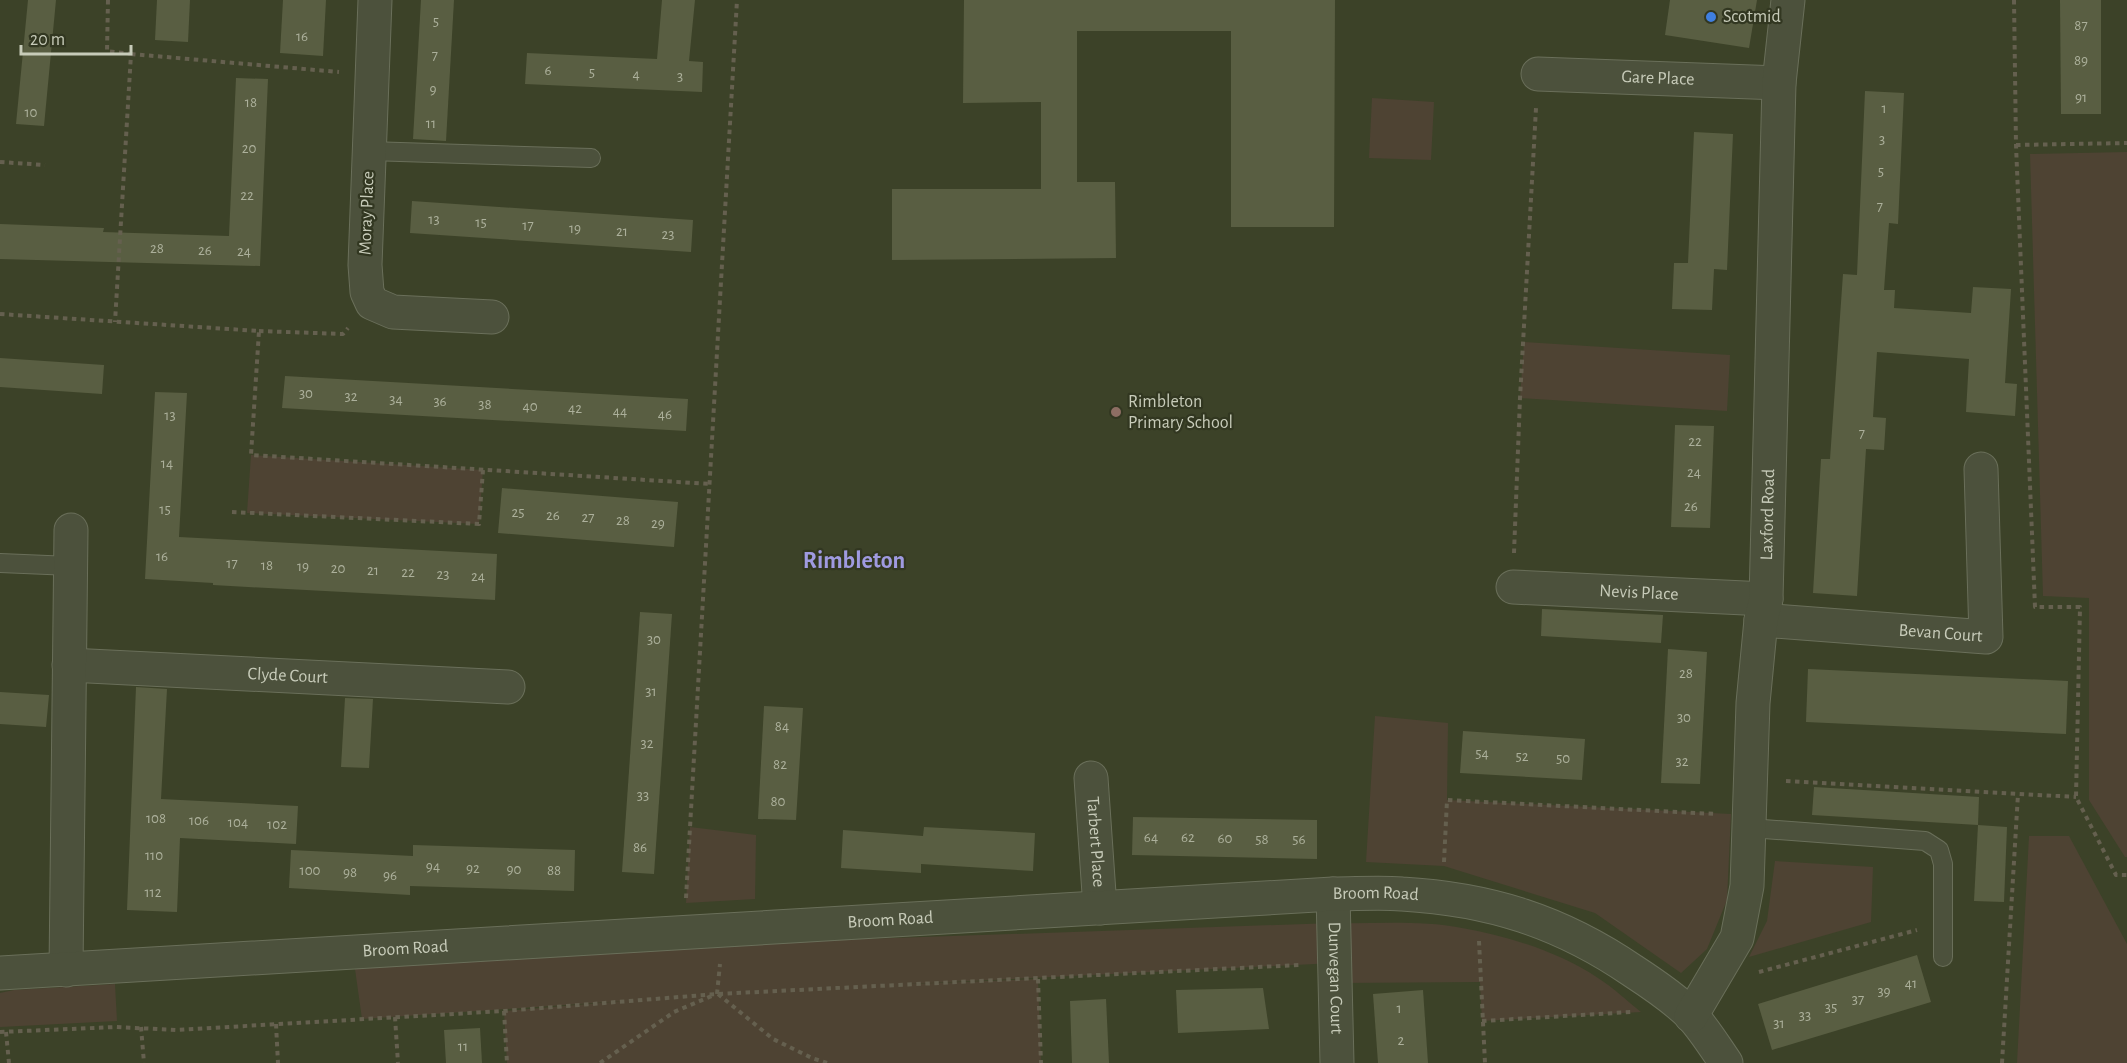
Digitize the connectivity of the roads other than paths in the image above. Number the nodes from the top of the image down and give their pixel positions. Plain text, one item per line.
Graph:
1 (375, 0) edge
2 (1788, 0) edge
3 (1538, 74) road end
4 (1779, 83) junction
5 (369, 151) junction
6 (591, 158) dead end
7 (492, 317) dead end
8 (1981, 469) dead end
9 (71, 530) dead end
10 (0, 563) edge
11 (71, 566) junction
12 (1513, 586) road end
13 (1764, 609) junction
14 (69, 665) junction
15 (508, 687) dead end
16 (1091, 778) dead end
17 (1750, 822) junction
18 (1333, 894) junction
19 (1100, 908) junction
20 (1943, 957) dead end
21 (66, 969) junction
22 (0, 973) edge
23 (1691, 1016) junction
24 (1338, 1063) edge
25 (1726, 1063) edge

1 - 5 street, Moray Place
2 - 4 street, Laxford Road
3 - 4 street, Gare Place
4 - 13 street, Laxford Road
5 - 6 lane
5 - 7 street, Moray Place
8 - 13 street, Bevan Court
9 - 11 street
10 - 11 lane
11 - 14 street
12 - 13 street, Nevis Place
13 - 17 street, Laxford Road
14 - 15 street, Clyde Court
14 - 21 street
16 - 19 street, Tarbert Place
17 - 20 lane
17 - 23 street, Laxford Road
18 - 19 street, Broom Road
18 - 23 street, Broom Road
18 - 24 street, Dunvegan Court
19 - 21 street, Broom Road
21 - 22 street, Broom Road
23 - 25 street, Broom Road

